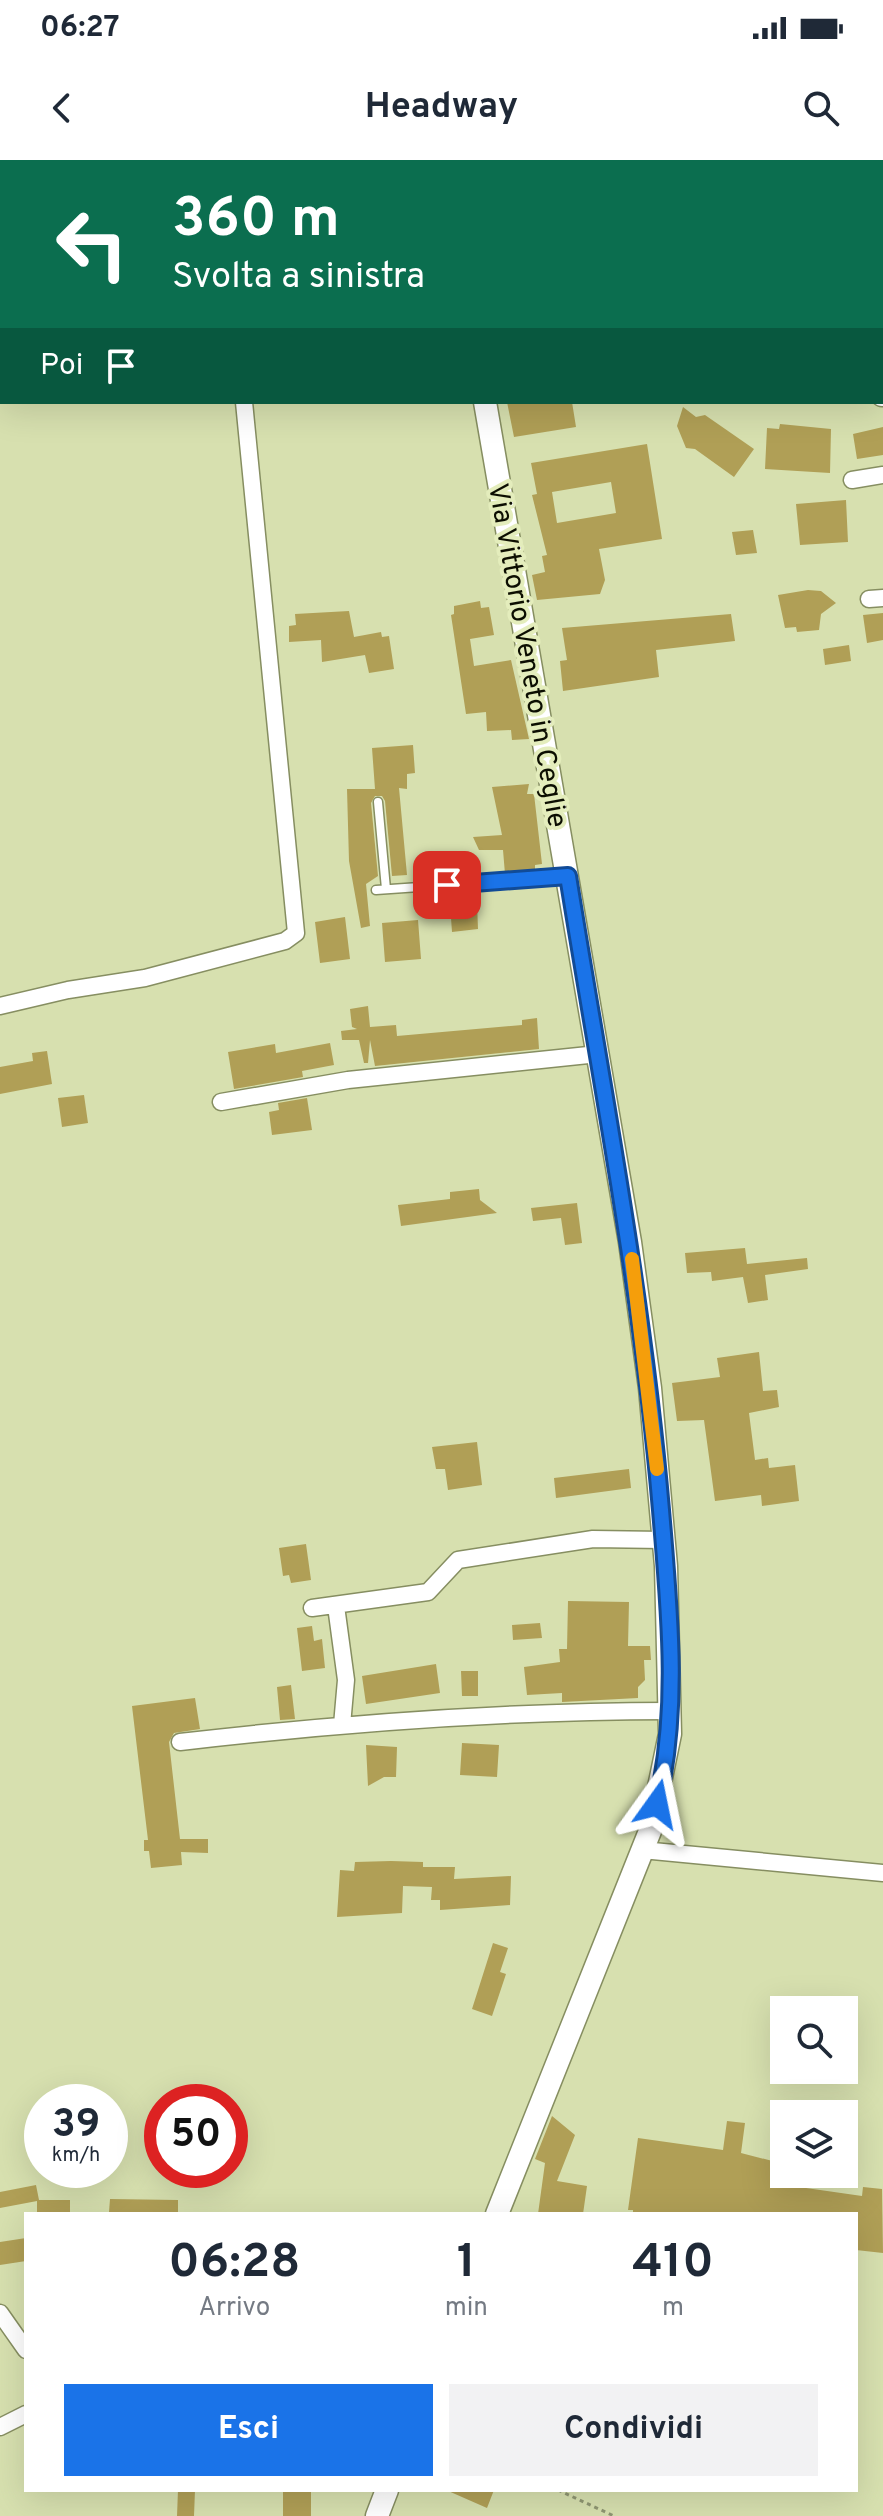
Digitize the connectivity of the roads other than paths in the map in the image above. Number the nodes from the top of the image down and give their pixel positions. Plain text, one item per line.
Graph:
1 (244, 404) edge
2 (485, 404) edge
3 (883, 475) edge
4 (852, 480) dead end
5 (378, 802) dead end
6 (568, 876) junction
7 (386, 889) junction
8 (376, 890) dead end
9 (0, 1006) edge
10 (598, 1054) junction
11 (221, 1102) dead end
12 (663, 1540) junction
13 (336, 1606) junction
14 (312, 1608) dead end
15 (670, 1711) junction
16 (342, 1725) junction
17 (180, 1742) dead end
18 (642, 1850) junction
19 (883, 1873) edge
20 (498, 2212) edge
21 (0, 2313) edge
22 (24, 2347) edge
23 (24, 2415) edge
24 (0, 2427) edge
25 (386, 2492) edge
26 (377, 2516) edge

1 - 9 street
2 - 6 main road, Via Vittorio Veneto in Ceglie
3 - 4 street
5 - 7 lane
6 - 7 lane
6 - 10 main road, Via Vittorio Veneto in Ceglie
7 - 8 lane
10 - 11 street
10 - 12 main road, Via Vittorio Veneto in Ceglie
12 - 13 street
12 - 15 main road, Via Vittorio Veneto in Ceglie
13 - 14 street
13 - 16 street
15 - 16 street
15 - 18 main road, Via Vittorio Veneto in Ceglie
16 - 17 street
18 - 19 street
18 - 20 main road, Via Vittorio Veneto in Ceglie
21 - 22 street
23 - 24 street
25 - 26 main road

